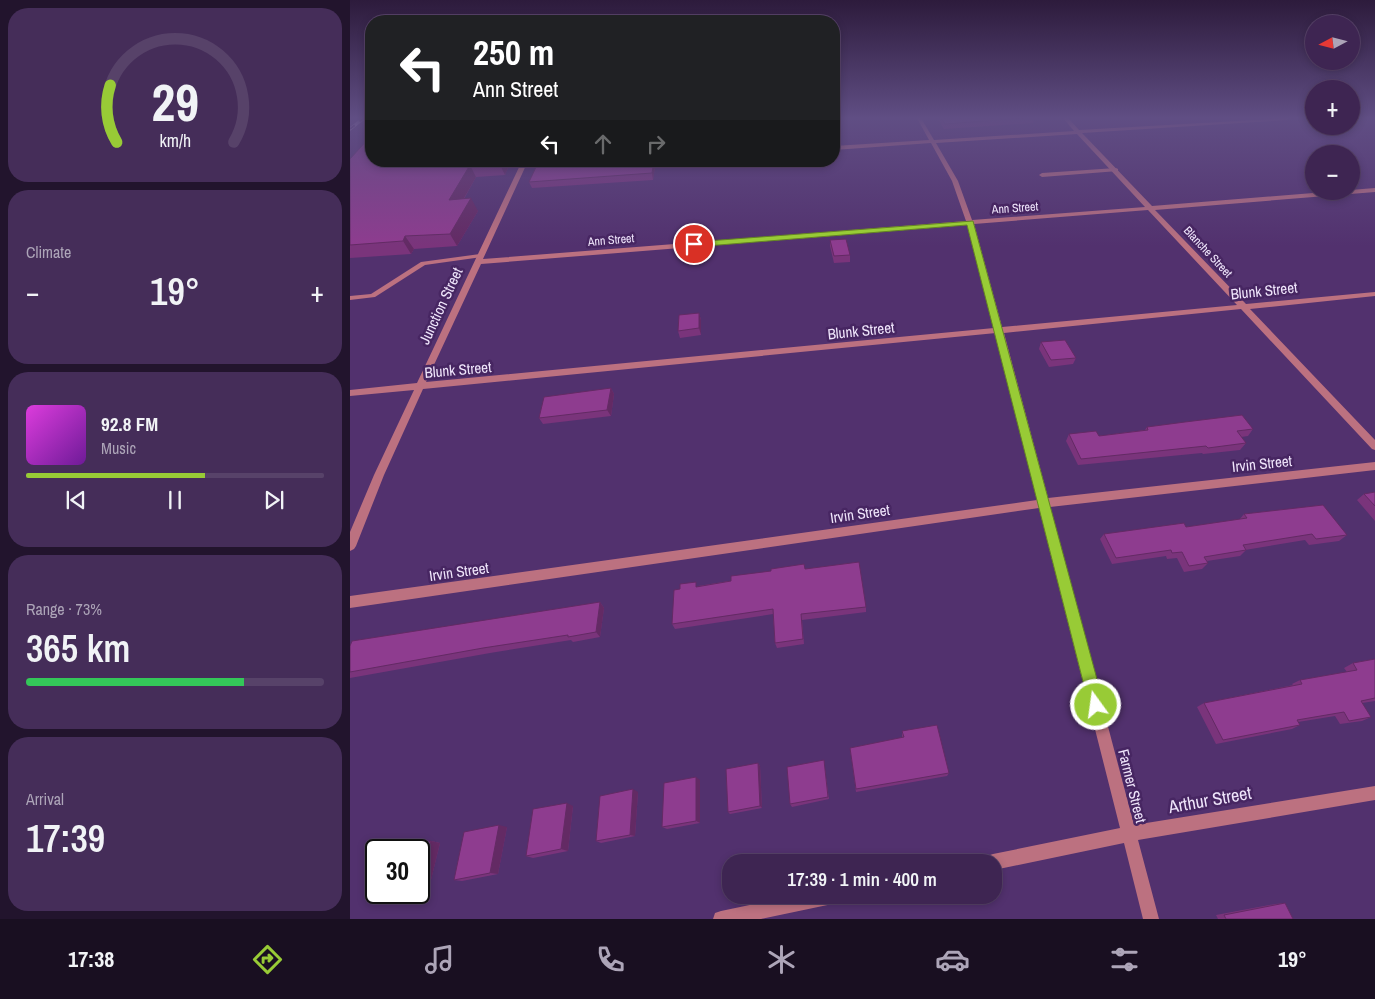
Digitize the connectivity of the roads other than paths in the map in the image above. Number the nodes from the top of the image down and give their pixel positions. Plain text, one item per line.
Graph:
1 (944, 161) edge
2 (1107, 161) edge
3 (522, 167) edge
4 (530, 169) dead end
5 (521, 170) junction
6 (1116, 170) junction
7 (1042, 175) dead end
8 (1375, 190) edge
9 (1151, 208) junction
10 (970, 222) junction
11 (479, 259) junction
12 (1375, 294) edge
13 (350, 298) edge
14 (1244, 307) junction
15 (1000, 331) junction
16 (418, 387) junction
17 (350, 393) edge
18 (1375, 446) edge
19 (1375, 466) edge
20 (1045, 503) junction
21 (350, 546) edge
22 (350, 602) edge
23 (1375, 793) edge
24 (1129, 834) junction
25 (1002, 860) edge
26 (794, 904) edge
27 (721, 919) edge
28 (1151, 919) edge

1 - 10 street, Farmer Street
2 - 6 street, Blanche Street
3 - 5 street, Junction Street
4 - 5 street
5 - 11 street, Junction Street
6 - 7 lane
6 - 9 street, Blanche Street
8 - 9 street, Ann Street
9 - 10 street, Ann Street
9 - 14 street, Blanche Street
10 - 11 street, Ann Street
10 - 15 street, Farmer Street
11 - 13 lane
11 - 16 street, Junction Street
12 - 14 street, Blunk Street
14 - 15 street, Blunk Street
14 - 18 street, Blanche Street
15 - 16 street, Blunk Street
15 - 20 street, Farmer Street
16 - 17 street, Blunk Street
16 - 21 street, Junction Street
19 - 20 street, Irvin Street
20 - 22 street, Irvin Street
20 - 24 street, Farmer Street
23 - 24 street, Arthur Street
24 - 25 street, Arthur Street
24 - 28 street, Farmer Street
26 - 27 street

